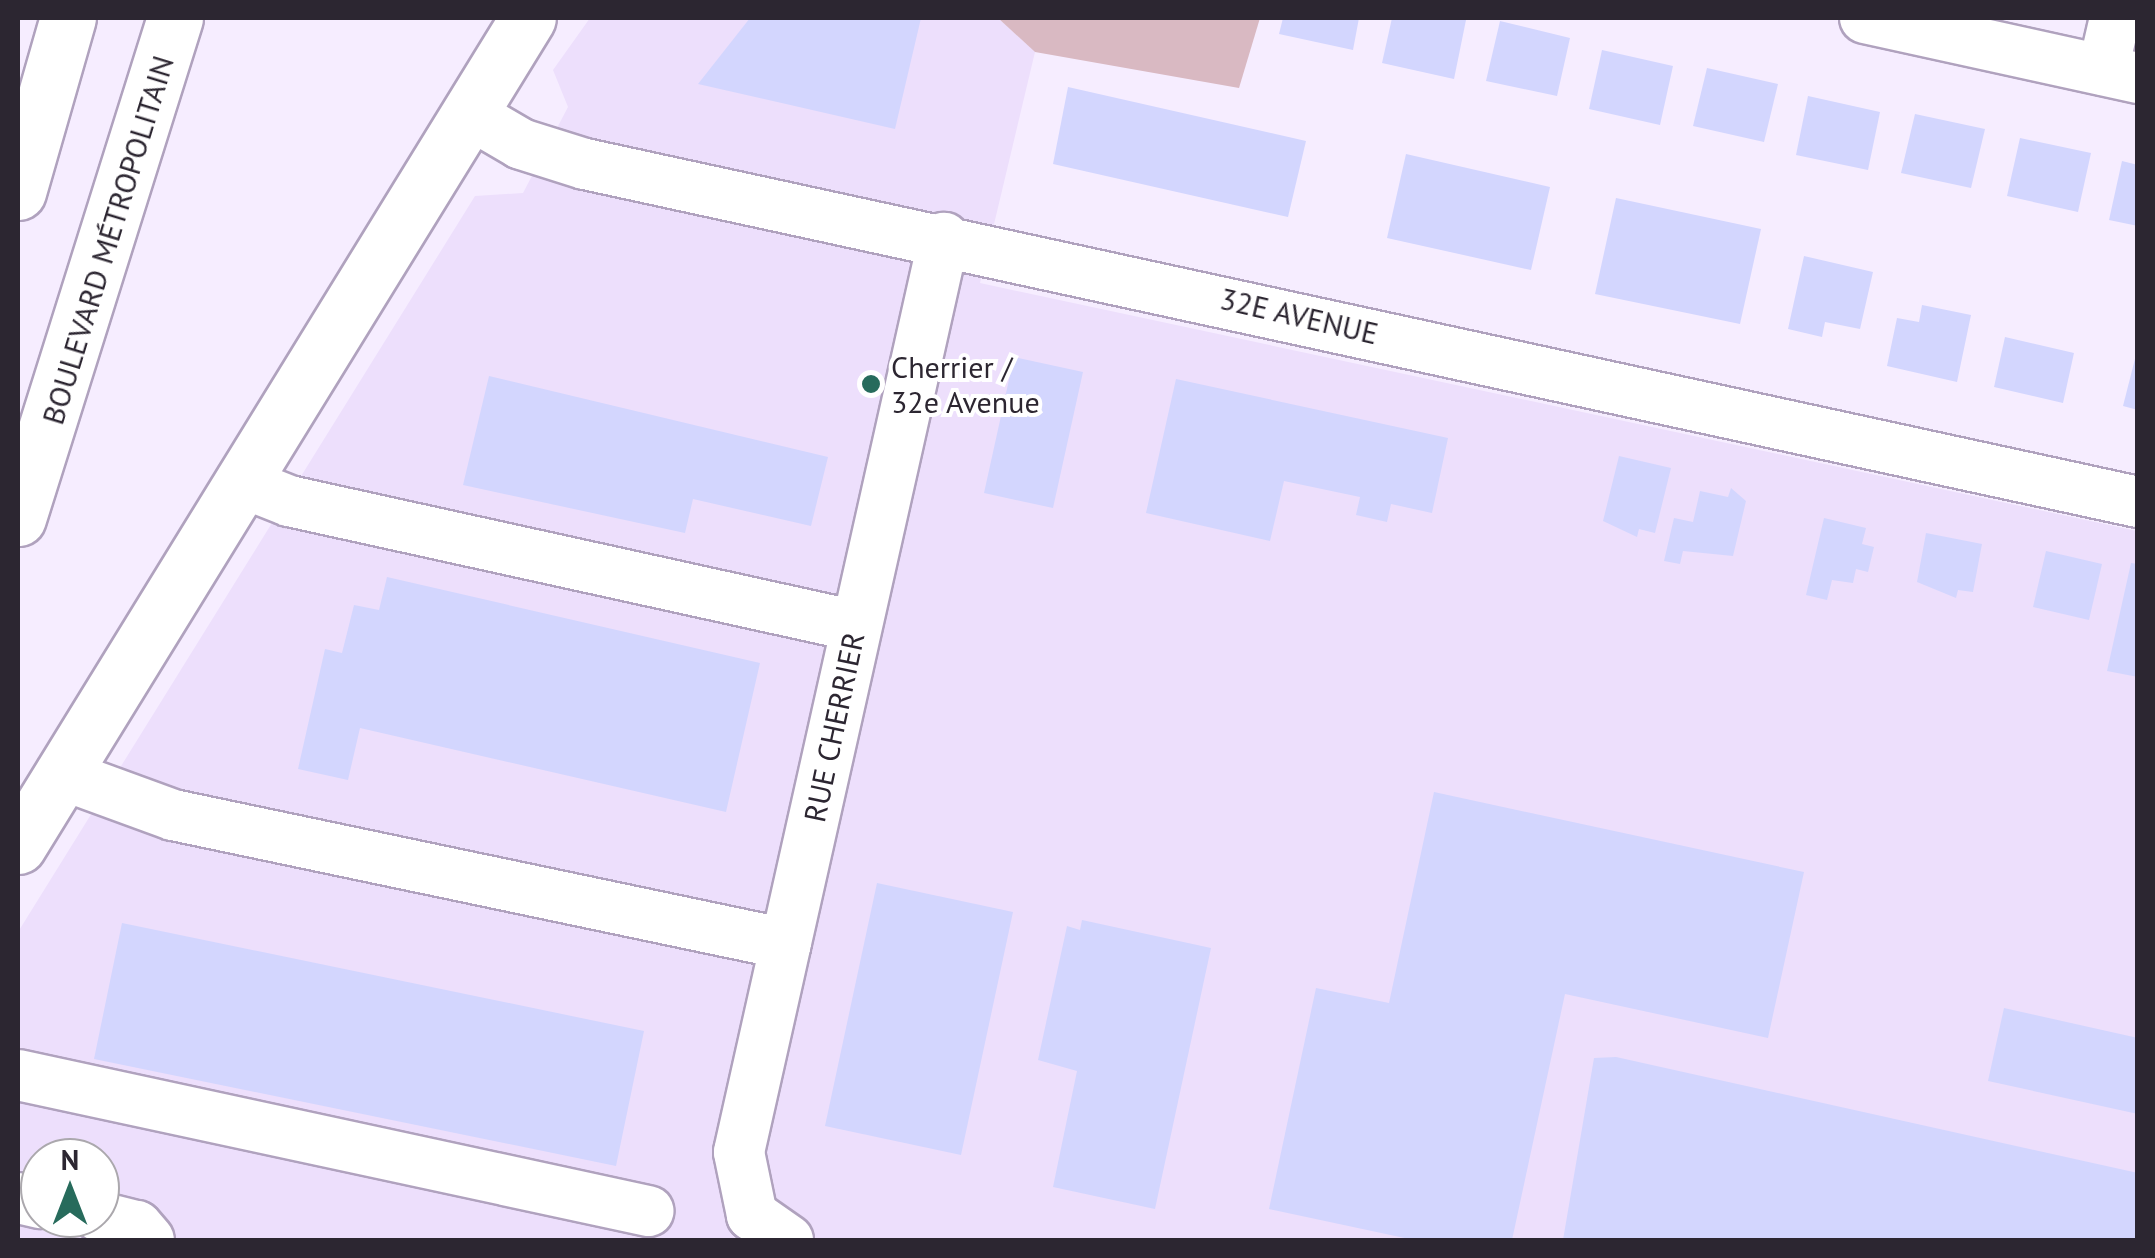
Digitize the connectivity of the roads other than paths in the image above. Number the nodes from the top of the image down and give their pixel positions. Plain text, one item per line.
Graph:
1 (68, 18) edge
2 (175, 18) edge
3 (528, 18) edge
4 (1865, 18) edge
5 (2115, 18) edge
6 (2120, 74) edge
7 (468, 114) junction
8 (18, 192) edge
9 (944, 238) junction
10 (241, 482) junction
11 (2138, 502) edge
12 (18, 518) edge
13 (856, 626) junction
14 (62, 774) junction
15 (18, 846) edge
16 (786, 944) junction
17 (18, 1075) edge
18 (648, 1211) dead end
19 (120, 1222) edge
20 (777, 1234) edge
21 (148, 1240) edge

1 - 8 main road
2 - 12 main road, BOULEVARD MÉTROPOLITAIN
3 - 7 main road
4 - 6 street
5 - 6 street
7 - 9 street, 32E AVENUE
7 - 10 main road
9 - 11 street, 32E AVENUE
9 - 13 street, RUE CHERRIER
10 - 13 street
10 - 14 main road
13 - 16 street, RUE CHERRIER
14 - 15 main road
14 - 16 street
16 - 20 street, RUE CHERRIER
17 - 18 street
19 - 21 street

